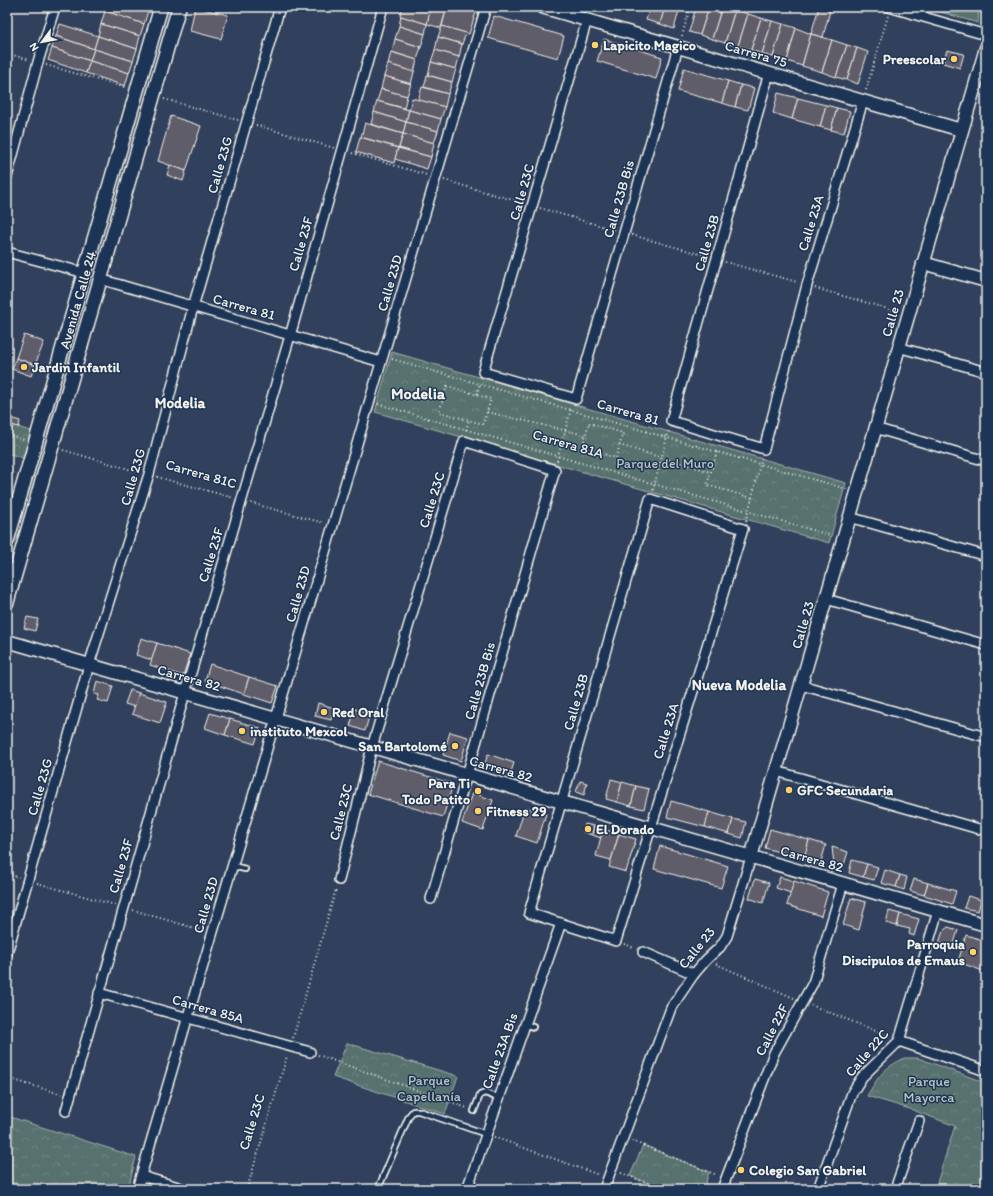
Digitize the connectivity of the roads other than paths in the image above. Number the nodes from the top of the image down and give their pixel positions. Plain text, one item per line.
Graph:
1 (56, 7) edge
2 (161, 7) edge
3 (179, 7) edge
4 (280, 7) edge
5 (383, 7) edge
6 (486, 7) edge
7 (542, 7) edge
8 (889, 7) edge
9 (587, 20) junction
10 (986, 35) edge
11 (678, 47) junction
12 (986, 48) edge
13 (769, 73) junction
14 (862, 101) junction
15 (961, 130) junction
16 (7, 177) edge
17 (7, 252) edge
18 (923, 263) junction
19 (85, 273) junction
20 (100, 279) junction
21 (986, 281) edge
22 (193, 307) junction
23 (290, 336) junction
24 (898, 347) junction
25 (382, 359) junction
26 (986, 372) edge
27 (576, 399) joint
28 (671, 421) joint
29 (875, 428) junction
30 (464, 441) joint
31 (764, 449) joint
32 (986, 461) edge
33 (555, 470) joint
34 (849, 517) junction
35 (743, 529) joint
36 (7, 541) edge
37 (986, 556) edge
38 (826, 599) junction
39 (7, 602) edge
40 (7, 641) edge
41 (986, 644) edge
42 (89, 665) junction
43 (801, 685) junction
44 (185, 693) junction
45 (276, 719) junction
46 (986, 737) edge
47 (372, 747) junction
48 (776, 771) junction
49 (468, 775) junction
50 (562, 802) junction
51 (651, 828) junction
52 (986, 831) edge
53 (751, 857) junction
54 (232, 866) junction
55 (244, 869) dead end
56 (339, 880) road end
57 (843, 884) junction
58 (431, 899) dead end
59 (938, 911) junction
60 (561, 923) junction
61 (986, 924) edge
62 (643, 952) road end
63 (7, 953) edge
64 (694, 974) junction
65 (100, 993) junction
66 (188, 1018) junction
67 (899, 1040) junction
68 (310, 1052) road end
69 (986, 1071) edge
70 (498, 1098) junction
71 (66, 1111) dead end
72 (474, 1111) road end
73 (919, 1121) dead end
74 (486, 1134) junction
75 (141, 1176) junction
76 (137, 1189) edge
77 (185, 1189) edge
78 (378, 1189) edge
79 (467, 1189) edge
80 (604, 1189) edge
81 (722, 1189) edge
82 (818, 1189) edge
83 (895, 1189) edge

1 - 16 street
2 - 19 main road, Avenida Calle 24
3 - 20 main road, Avenida Calle 24
4 - 22 street, Calle 23G
5 - 23 street, Calle 23F
6 - 25 street, Calle 23D
7 - 9 street, Carrera 75
8 - 10 street
9 - 11 street, Carrera 75
9 - 27 street, Calle 23C
11 - 13 street, Carrera 75
11 - 27 street, Calle 23B Bis
12 - 15 street, Calle 23
13 - 14 street, Carrera 75
13 - 28 street, Calle 23B
14 - 15 street, Carrera 75
14 - 31 street, Calle 23A
15 - 18 street, Calle 23
17 - 19 street
18 - 21 street
18 - 24 street, Calle 23
19 - 36 main road, Avenida Calle 24
20 - 22 street, Carrera 81
20 - 39 main road, Avenida Calle 24
22 - 23 street, Carrera 81
22 - 42 street, Calle 23G
23 - 25 street, Carrera 81
23 - 44 street, Calle 23F
24 - 26 street
24 - 29 street, Calle 23
25 - 45 street, Calle 23D
28 - 31 street, Carrera 81
29 - 32 street
29 - 34 street, Calle 23
30 - 33 street, Carrera 81A
30 - 47 street, Calle 23C
33 - 49 street, Calle 23B Bis
34 - 37 street
34 - 38 street, Calle 23
35 - 50 street, Calle 23B
35 - 51 street, Calle 23A
38 - 41 street
38 - 43 street, Calle 23
40 - 42 street, Carrera 82
42 - 44 street, Carrera 82
42 - 63 street, Calle 23G
43 - 46 street
43 - 48 street, Calle 23
44 - 45 street, Carrera 82
44 - 65 street, Calle 23F
45 - 47 street, Carrera 82
45 - 54 street, Calle 23D
47 - 49 street, Carrera 82
47 - 56 street, Calle 23C
48 - 52 street
48 - 53 street, Calle 23
49 - 50 street, Carrera 82
49 - 58 street, Calle 23B Bis
50 - 51 street, Carrera 82
50 - 60 street, Calle 23B
51 - 53 street, Carrera 82
51 - 60 street, Calle 23A
53 - 57 street, Carrera 82
53 - 64 street, Calle 23
54 - 55 lane
54 - 66 street, Calle 23D
57 - 59 street, Carrera 82
57 - 81 street, Calle 22F
59 - 61 street, Carrera 82
59 - 67 street, Calle 22C
60 - 70 street, Calle 23A Bis
62 - 64 street
64 - 80 street, Calle 23
65 - 66 street, Carrera 85A
65 - 71 street, Calle 23F
66 - 68 street, Carrera 85A
66 - 75 street, Calle 23D
67 - 69 street
67 - 82 street, Calle 22C
70 - 72 lane
70 - 74 street, Calle 23A Bis
73 - 83 street
74 - 78 lane
74 - 79 street, Calle 23A Bis
75 - 76 street, Calle 23D
75 - 77 street

